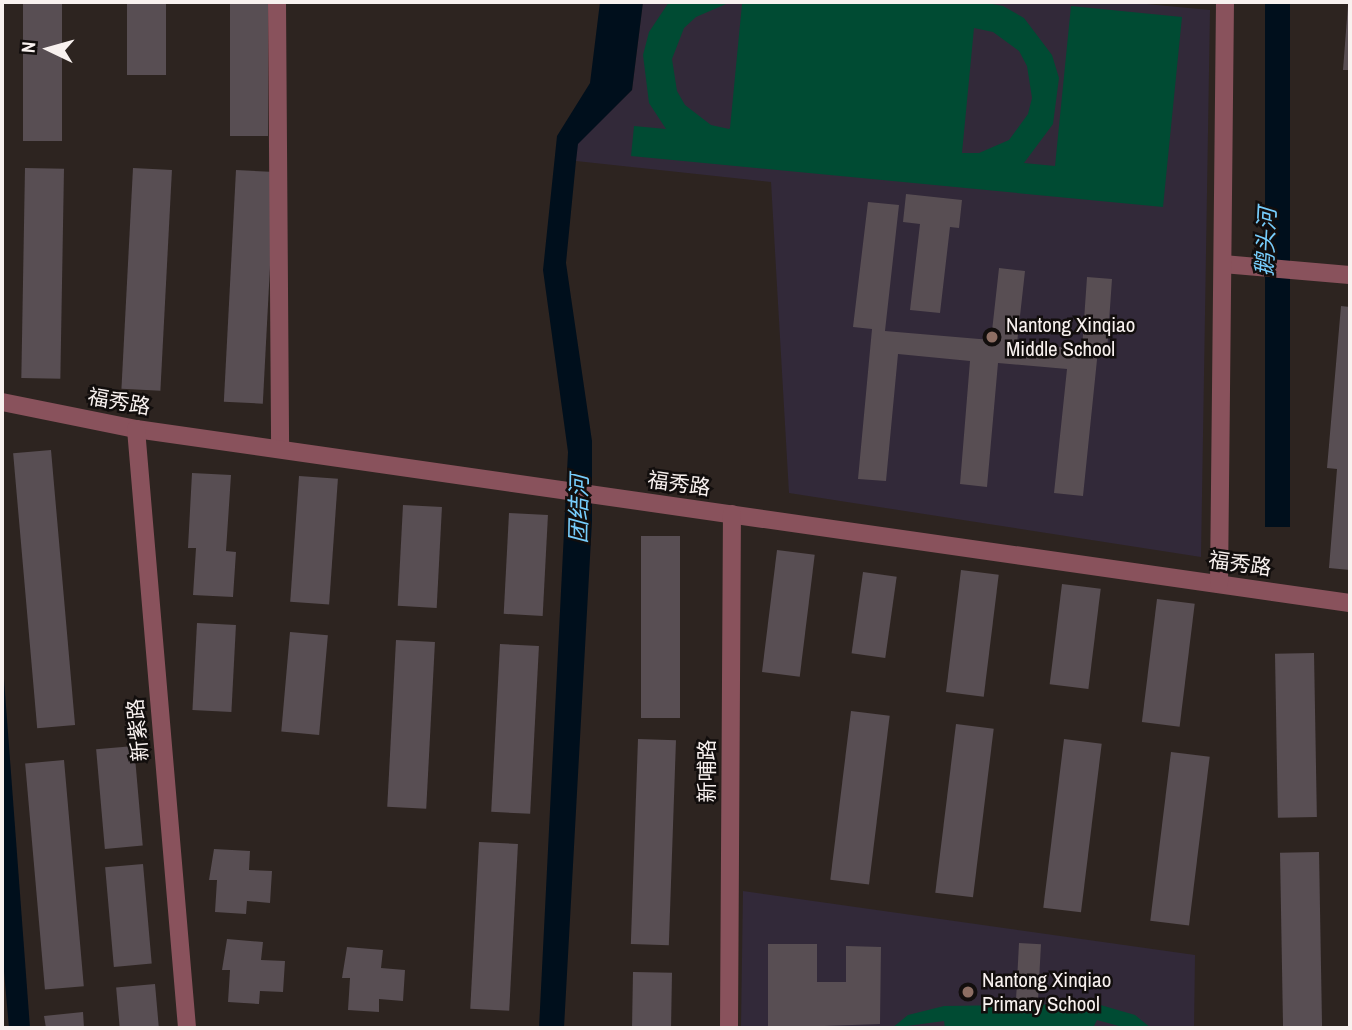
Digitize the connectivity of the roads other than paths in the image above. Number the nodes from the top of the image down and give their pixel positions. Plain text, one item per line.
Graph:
1 (277, 2) edge
2 (1225, 2) edge
3 (1223, 264) junction
4 (1350, 275) edge
5 (2, 402) edge
6 (136, 429) junction
7 (280, 449) junction
8 (732, 514) junction
9 (1219, 584) junction
10 (1350, 603) edge
11 (187, 1028) edge
12 (729, 1028) edge

1 - 7 street
2 - 3 street
3 - 4 street
3 - 9 street
5 - 6 street, 福秀路
6 - 7 street, 福秀路
6 - 11 street, 新紫路
7 - 8 street, 福秀路
8 - 9 street, 福秀路
8 - 12 street, 新哺路
9 - 10 street, 福秀路

